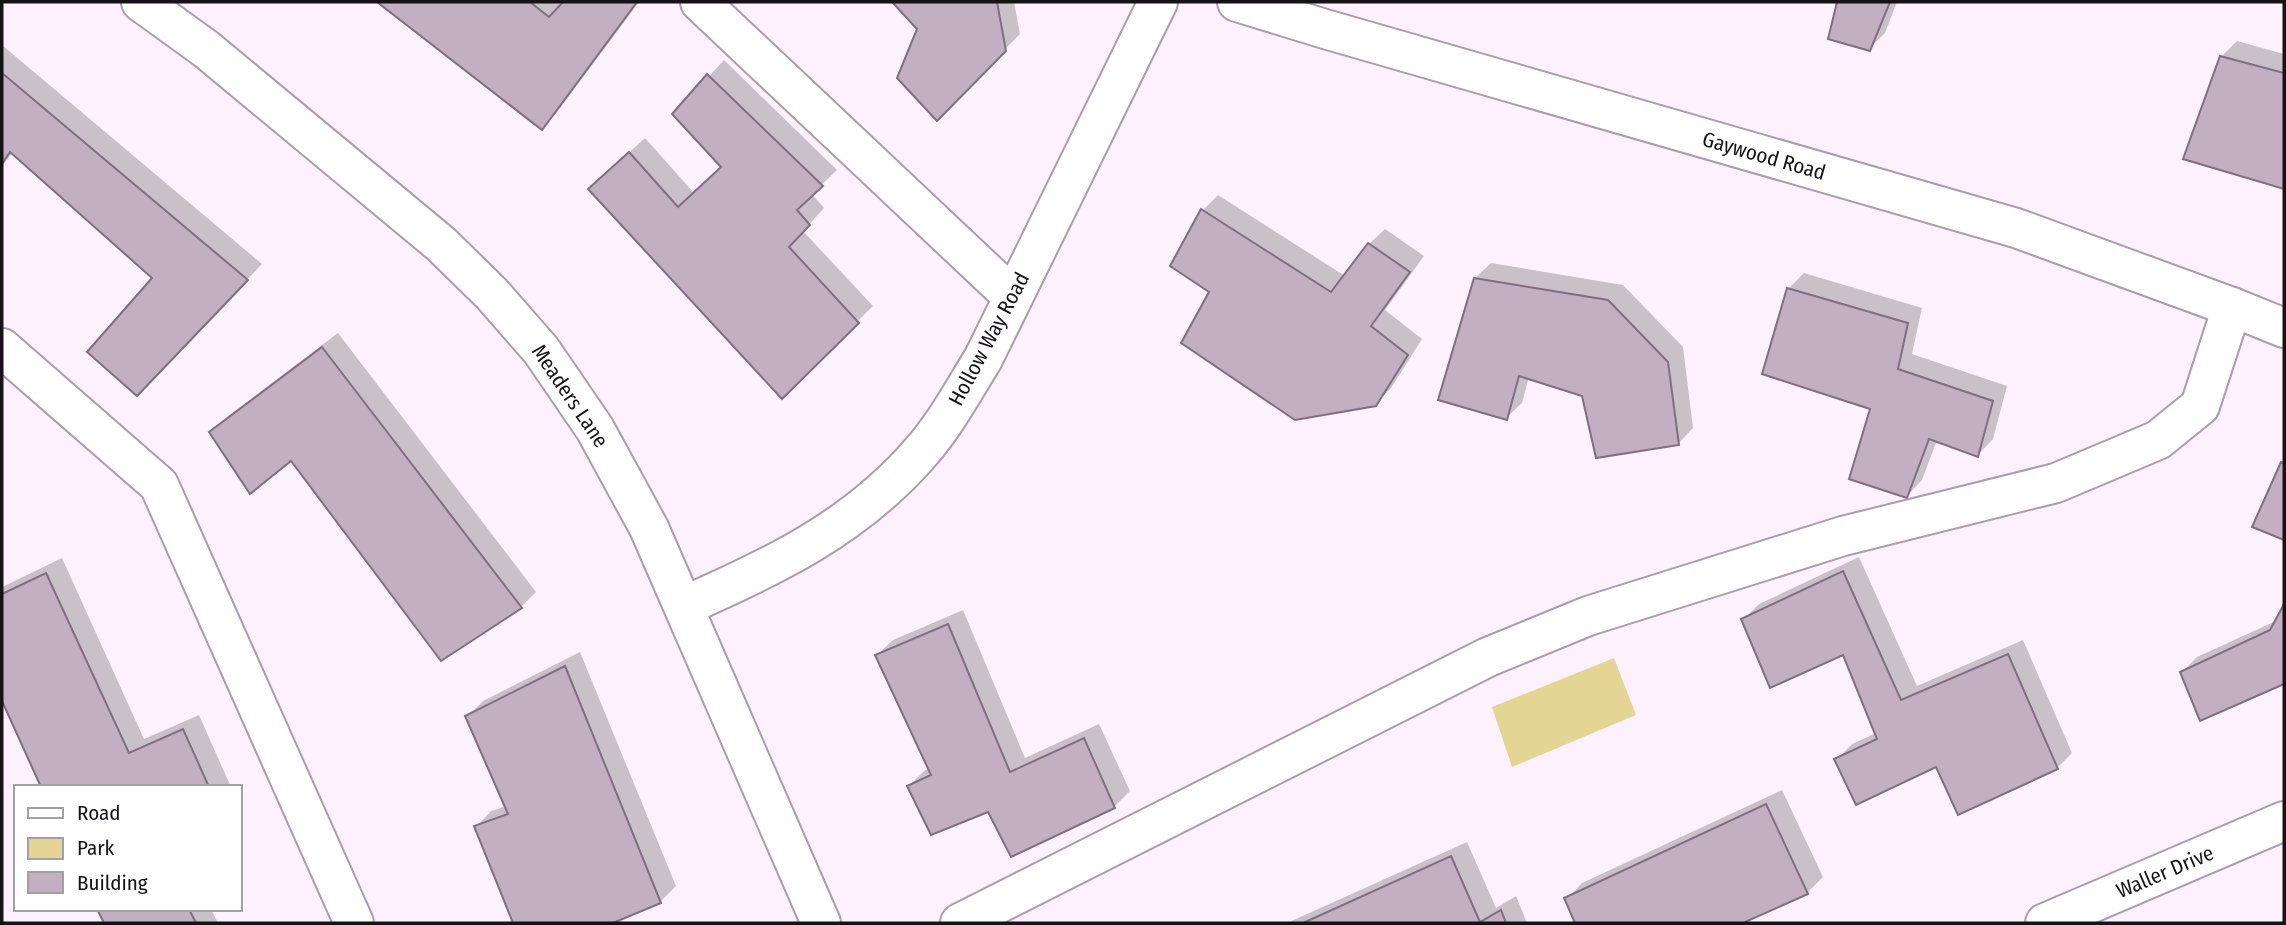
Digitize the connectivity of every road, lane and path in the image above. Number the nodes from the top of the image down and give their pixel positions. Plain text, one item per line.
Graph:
1 (141, 2) edge
2 (700, 2) edge
3 (1158, 2) edge
4 (1237, 2) edge
5 (1013, 297) junction
6 (2232, 307) junction
7 (2284, 328) edge
8 (2, 348) edge
9 (684, 606) junction
10 (2284, 821) edge
11 (354, 923) edge
12 (821, 923) edge
13 (960, 923) edge
14 (2045, 923) edge

1 - 9 street, Meaders Lane
2 - 5 street
3 - 5 street, Hollow Way Road
4 - 6 street, Gaywood Road
5 - 9 street, Hollow Way Road
6 - 7 street, Gaywood Road
6 - 13 street
8 - 11 street
9 - 12 street, Meaders Lane
10 - 14 street, Waller Drive

